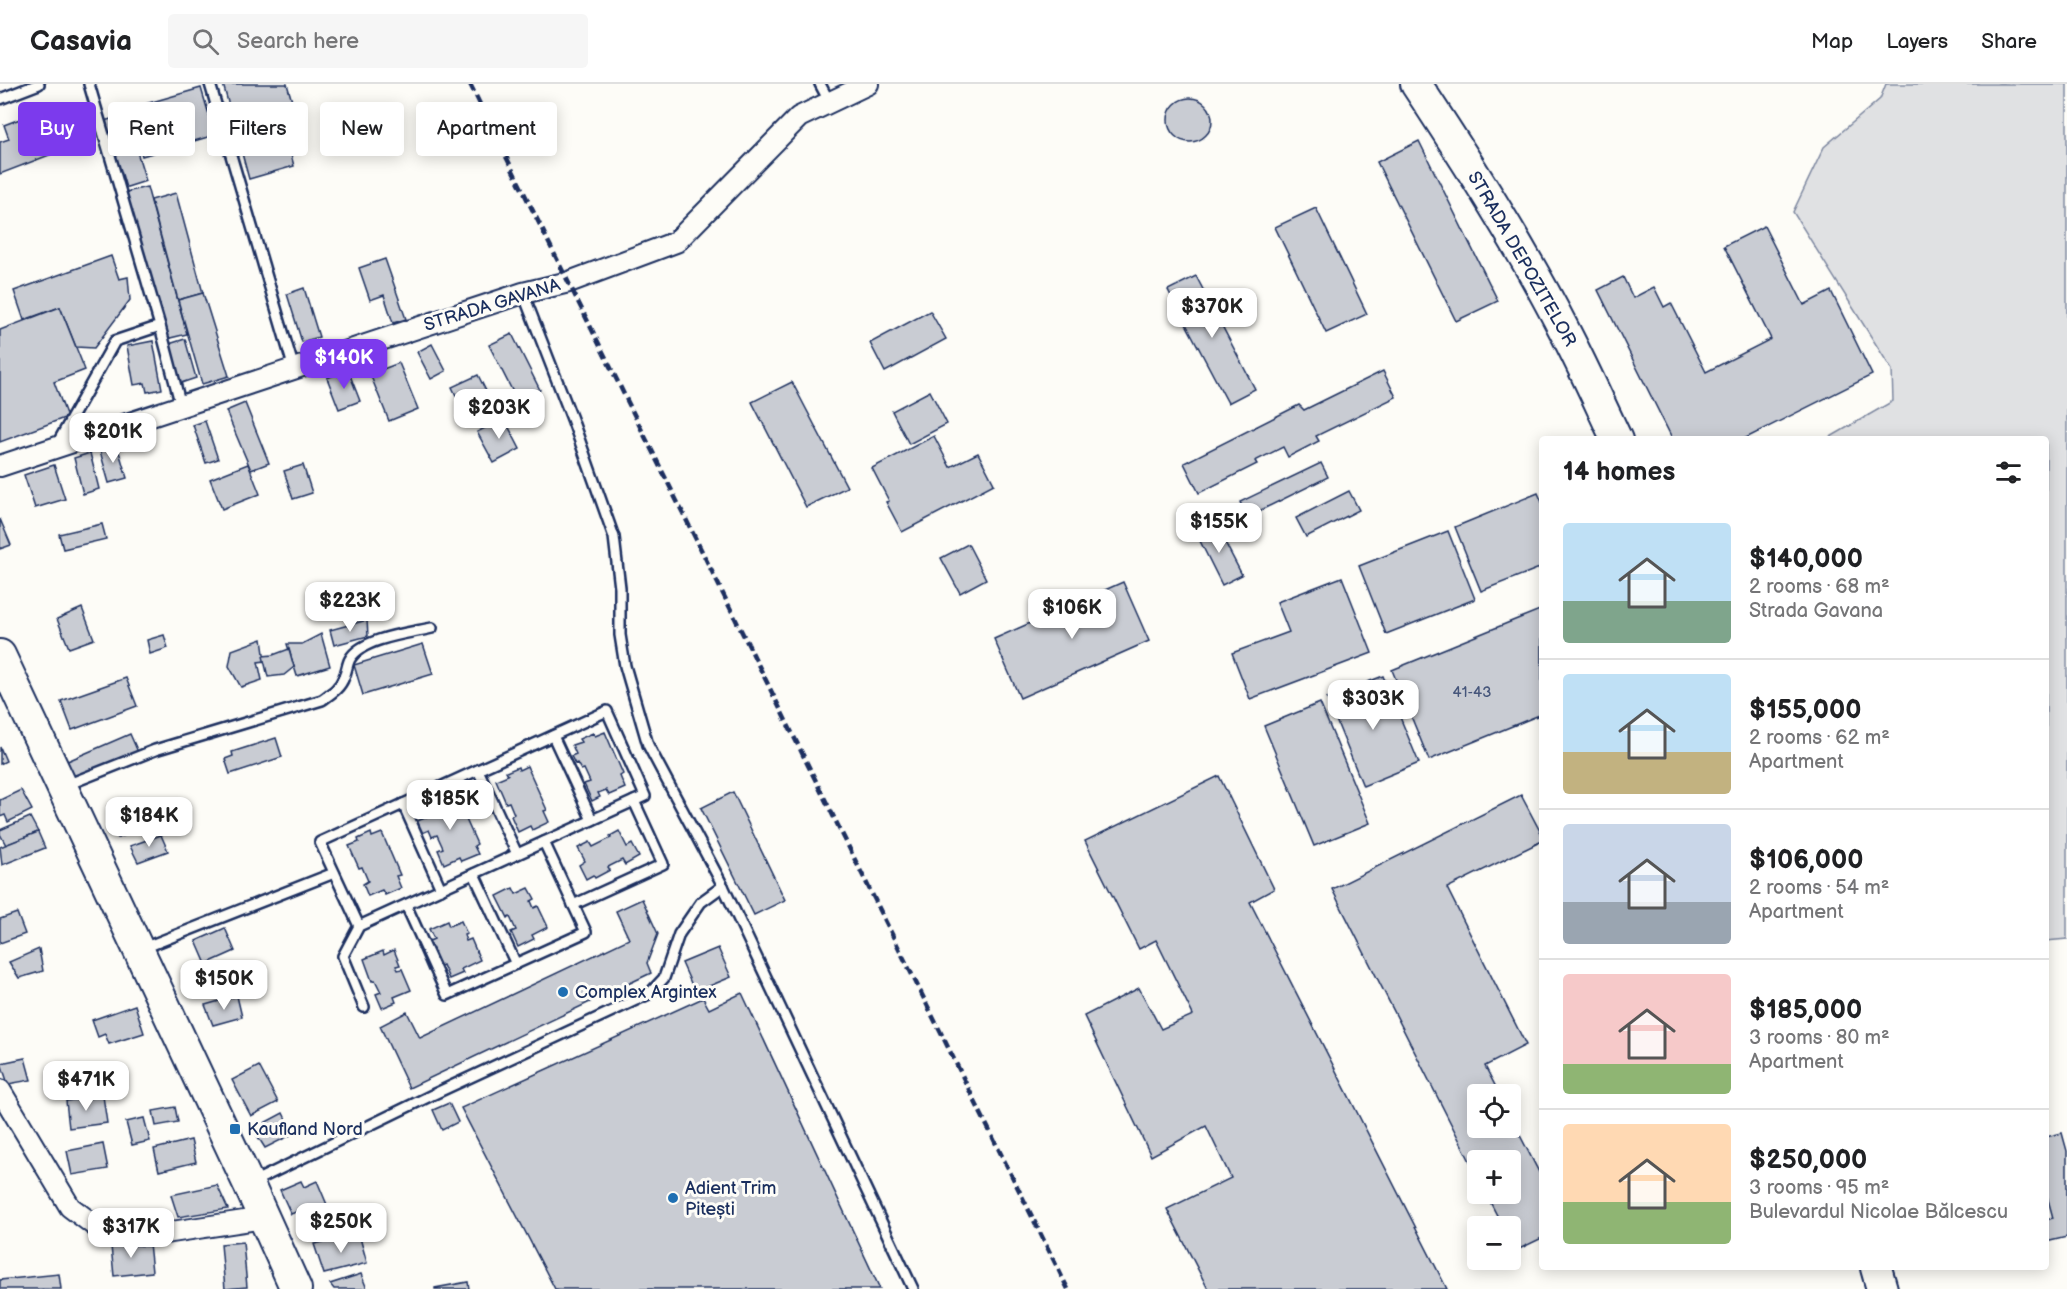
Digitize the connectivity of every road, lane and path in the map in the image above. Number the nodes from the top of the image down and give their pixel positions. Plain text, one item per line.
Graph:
1 (39, 84) edge
2 (89, 84) edge
3 (210, 84) edge
4 (820, 84) edge
5 (868, 84) edge
6 (1416, 84) edge
7 (0, 99) edge
8 (830, 103) junction
9 (523, 293) junction
10 (160, 326) junction
11 (294, 369) junction
12 (181, 406) junction
13 (1615, 436) edge
14 (55, 448) junction
15 (0, 466) edge
16 (432, 628) dead end
17 (0, 655) edge
18 (553, 736) junction
19 (478, 770) junction
20 (62, 787) junction
21 (634, 801) junction
22 (402, 804) junction
23 (592, 820) junction
24 (544, 842) junction
25 (517, 854) junction
26 (334, 873) junction
27 (474, 874) junction
28 (723, 886) junction
29 (441, 889) junction
30 (406, 905) junction
31 (573, 905) junction
32 (359, 926) junction
33 (139, 950) junction
34 (516, 964) junction
35 (364, 1007) dead end
36 (0, 1090) edge
37 (249, 1185) junction
38 (264, 1218) junction
39 (1877, 1270) edge
40 (296, 1289) edge
41 (913, 1289) edge
42 (1882, 1289) edge

1 - 7 lane
2 - 10 lane
3 - 11 lane
4 - 8 lane
5 - 8 street, STRADA GAVANA
6 - 13 main road, STRADA DEPOZITELOR
8 - 9 street, STRADA GAVANA
9 - 11 street, STRADA GAVANA
9 - 28 lane
10 - 12 lane
10 - 14 lane
11 - 12 street, STRADA GAVANA
12 - 14 street, STRADA GAVANA
14 - 15 street, STRADA GAVANA
16 - 20 lane
17 - 20 main road
18 - 19 lane
18 - 21 lane
18 - 23 lane
19 - 22 lane
19 - 25 lane
20 - 33 main road
21 - 23 lane
21 - 31 lane
22 - 26 lane
22 - 29 lane
23 - 24 lane
24 - 25 lane
24 - 31 lane
25 - 27 lane
26 - 32 lane
26 - 33 lane
27 - 29 lane
27 - 34 lane
28 - 37 lane
28 - 41 lane
29 - 30 lane
30 - 32 lane
30 - 34 lane
31 - 34 lane
32 - 35 lane
33 - 37 main road
36 - 38 street
37 - 38 main road
38 - 40 main road
39 - 42 main road

